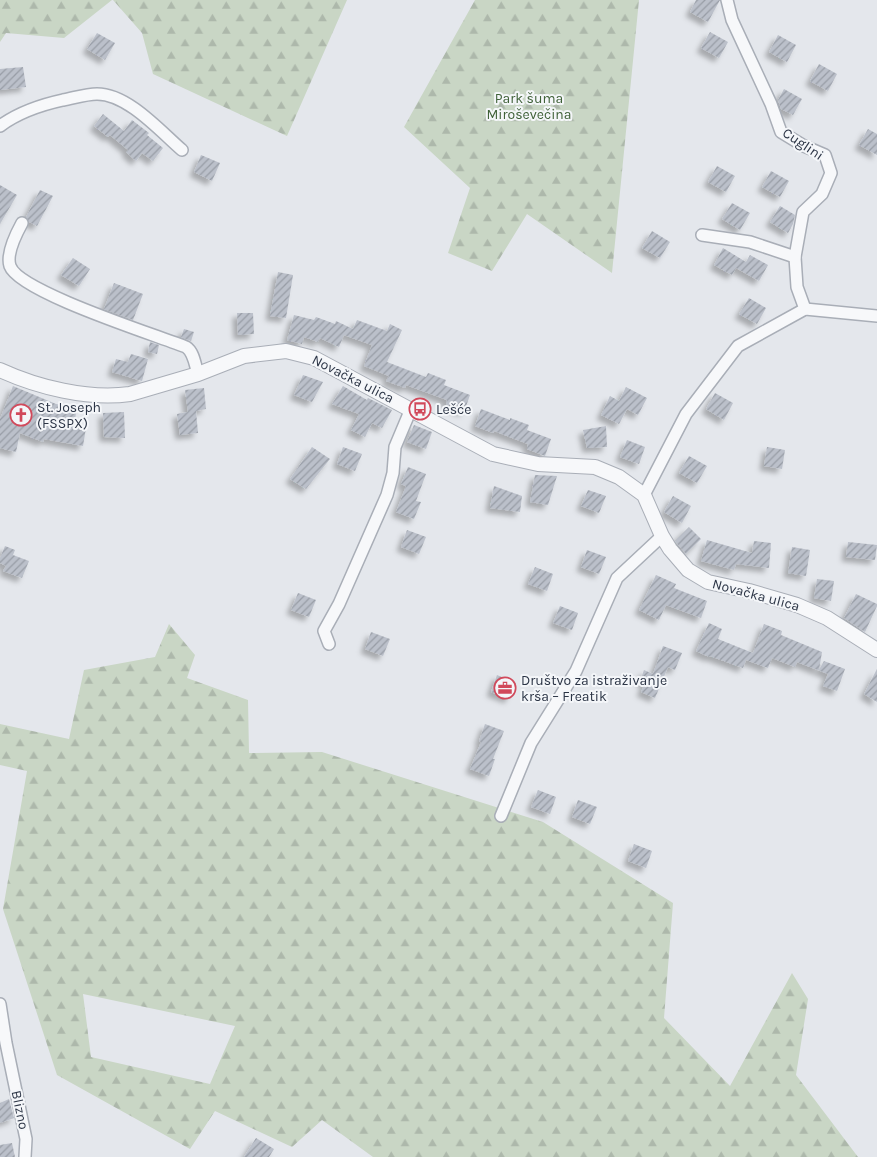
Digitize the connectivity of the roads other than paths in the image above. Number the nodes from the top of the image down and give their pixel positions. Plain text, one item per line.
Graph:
1 (727, 0) edge
2 (0, 126) edge
3 (182, 150) dead end
4 (22, 223) dead end
5 (702, 235) dead end
6 (795, 257) junction
7 (805, 309) junction
8 (877, 316) edge
9 (0, 370) edge
10 (198, 374) junction
11 (411, 409) junction
12 (644, 495) junction
13 (662, 536) junction
14 (329, 644) dead end
15 (877, 650) edge
16 (501, 816) dead end
17 (0, 1004) edge
18 (25, 1157) edge

1 - 6 street, Cuglini
2 - 3 street
4 - 10 street
5 - 6 street
6 - 7 street, Cuglini
7 - 8 street
7 - 12 street
9 - 10 street, Novačka ulica
10 - 11 street, Novačka ulica
11 - 12 street, Novačka ulica
11 - 14 street
12 - 13 street, Novačka ulica
13 - 15 street, Novačka ulica
13 - 16 street
17 - 18 street, Blizno

